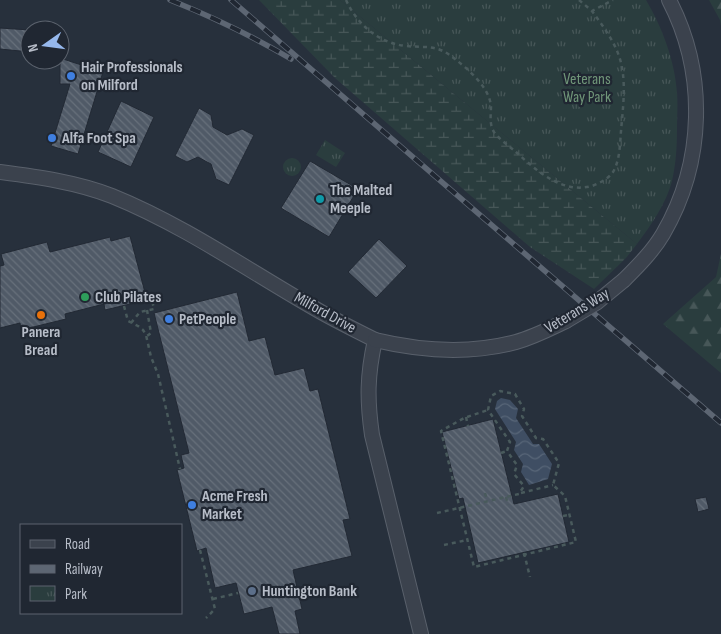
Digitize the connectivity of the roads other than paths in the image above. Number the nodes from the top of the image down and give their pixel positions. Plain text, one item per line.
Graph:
1 (669, 0) edge
2 (0, 172) edge
3 (376, 340) junction
4 (421, 634) edge

1 - 3 street, Veterans Way, bridge
2 - 3 street, Milford Drive
3 - 4 street, Milford Drive

